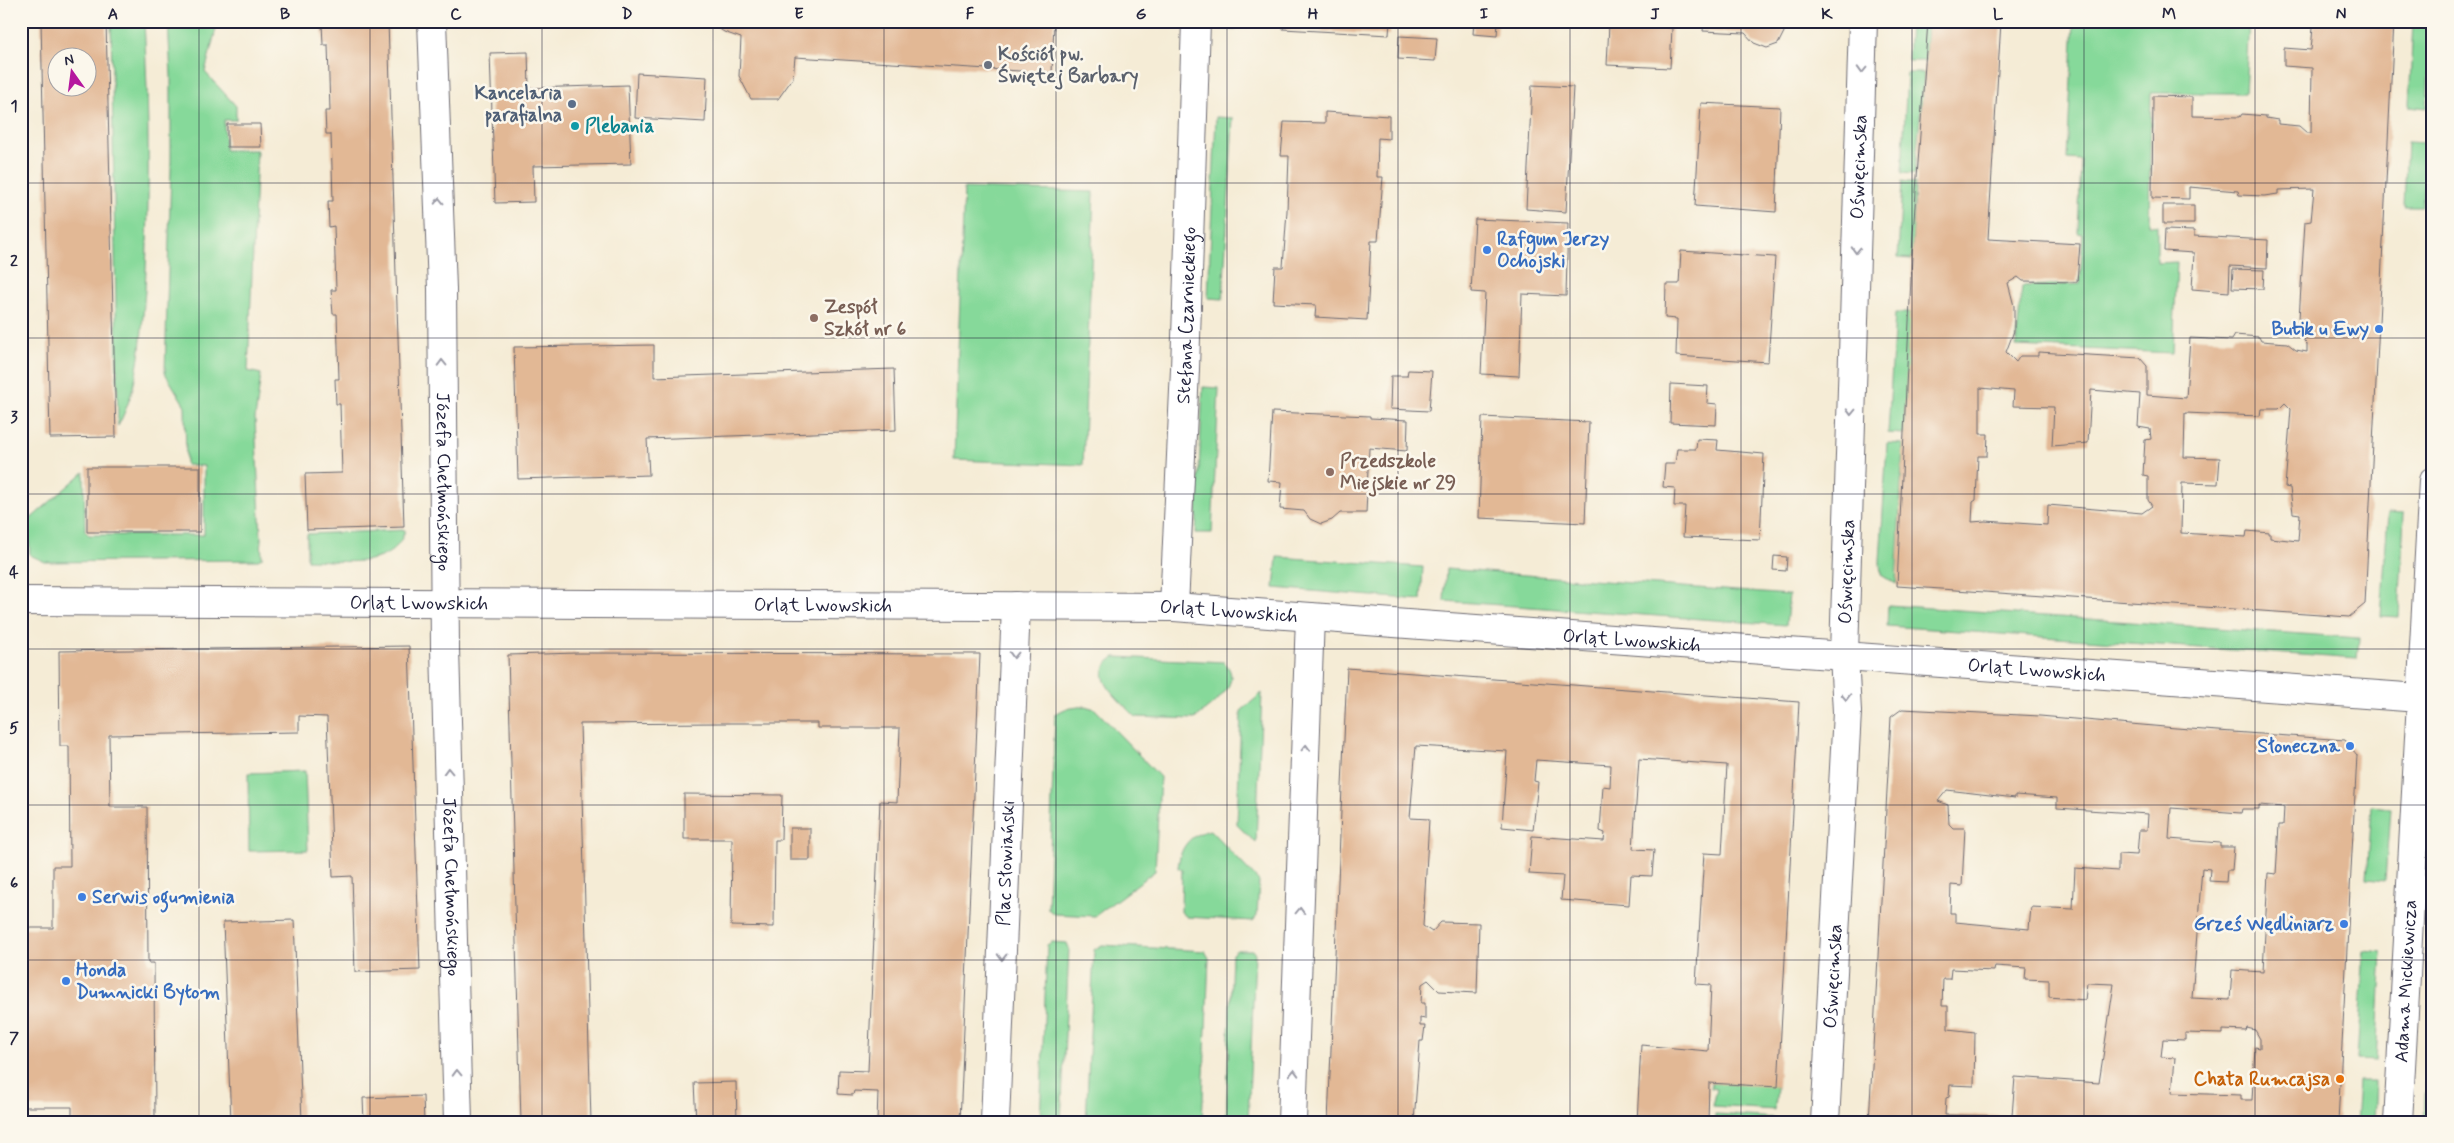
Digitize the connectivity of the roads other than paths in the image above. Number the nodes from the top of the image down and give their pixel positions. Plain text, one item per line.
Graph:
1 (432, 21) edge
2 (1196, 21) edge
3 (1864, 21) edge
4 (2433, 481) edge
5 (21, 602) edge
6 (444, 605) junction
7 (1016, 606) junction
8 (1174, 607) junction
9 (1310, 617) junction
10 (1844, 655) junction
11 (2427, 698) edge
12 (458, 1122) edge
13 (995, 1122) edge
14 (1292, 1122) edge
15 (1825, 1122) edge
16 (2398, 1122) edge

6 -> 1 street, Józefa Chełmońskiego
2 - 8 street, Stefana Czarnieckiego
3 -> 10 street, Oświęcimska
4 - 11 street, Adama Mickiewicza
5 - 6 street, Orląt Lwowskich
6 - 7 street, Orląt Lwowskich
12 -> 6 street, Józefa Chełmońskiego
7 - 8 street, Orląt Lwowskich
7 -> 13 street, Plac Słowiański
8 - 9 street, Orląt Lwowskich
9 - 10 street, Orląt Lwowskich
14 -> 9 street
10 - 11 street, Orląt Lwowskich
10 -> 15 street, Oświęcimska
11 - 16 street, Adama Mickiewicza

